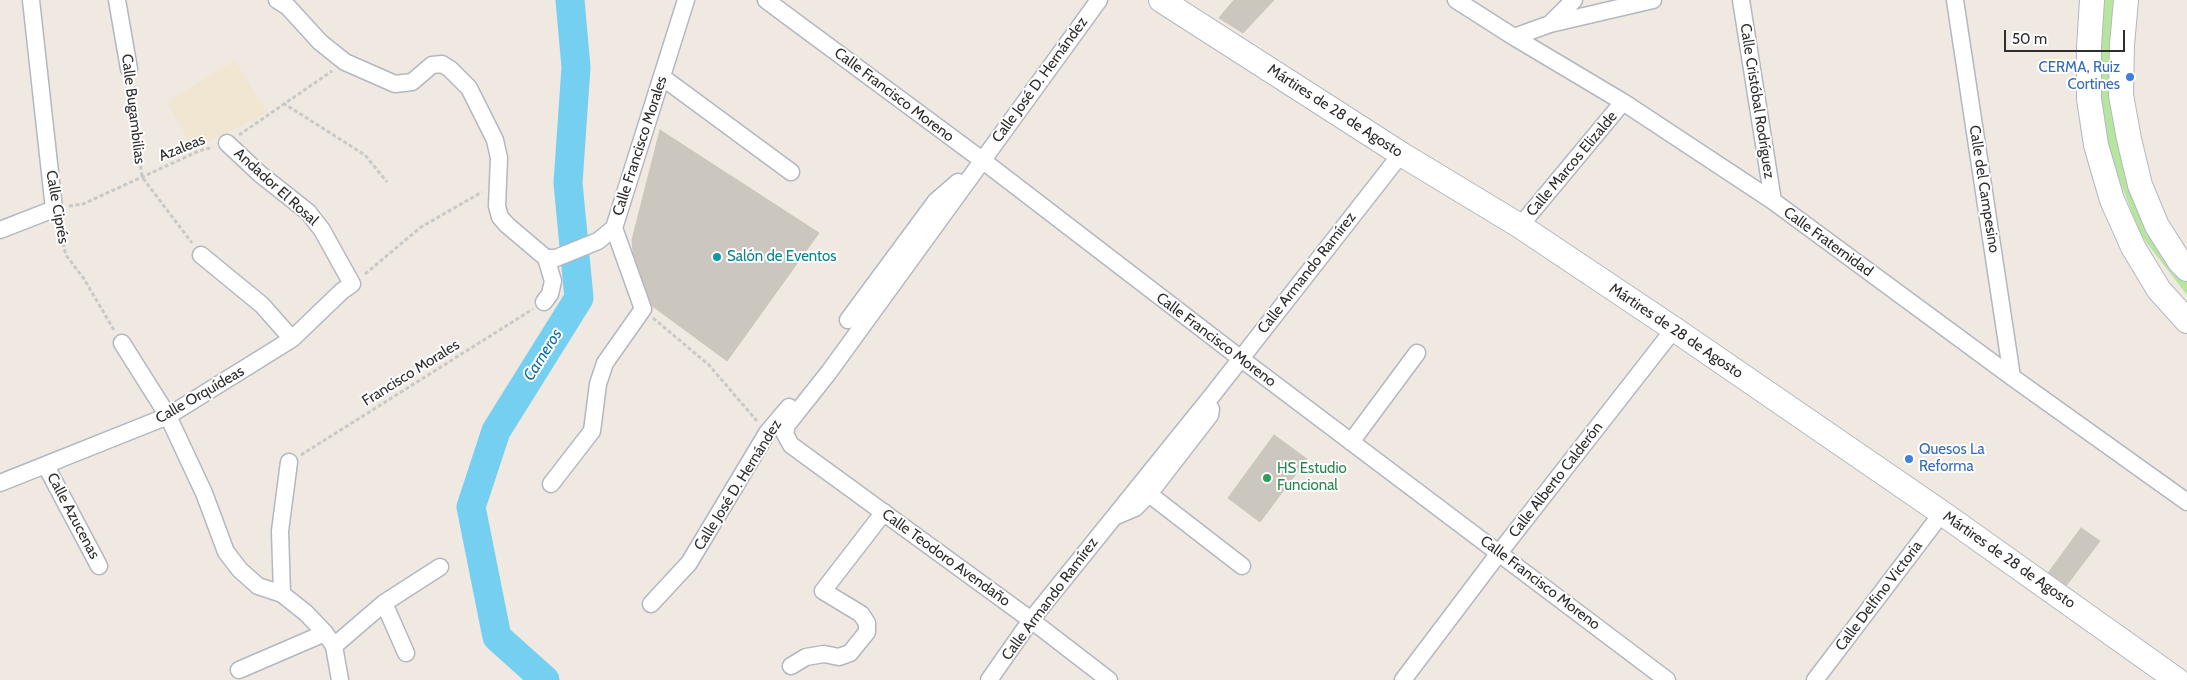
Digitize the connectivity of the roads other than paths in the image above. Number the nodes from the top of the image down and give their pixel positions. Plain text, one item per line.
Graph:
1 (31, 0) edge
2 (117, 0) edge
3 (277, 0) edge
4 (686, 0) edge
5 (766, 0) edge
6 (1099, 0) edge
7 (1161, 0) edge
8 (1456, 0) edge
9 (1574, 0) edge
10 (1653, 0) edge
11 (1741, 0) edge
12 (1955, 0) edge
13 (2092, 0) edge
14 (2126, 0) edge
15 (1550, 24) junction
16 (1514, 37) junction
17 (129, 69) road end
18 (662, 77) junction
19 (1623, 102) junction
20 (228, 143) road end
21 (1401, 154) junction
22 (982, 160) junction
23 (791, 172) dead end
24 (1773, 202) junction
25 (1520, 226) junction
26 (614, 228) junction
27 (0, 230) edge
28 (201, 255) road end
29 (551, 258) junction
30 (2187, 269) edge
31 (352, 284) joint
32 (544, 302) road end
33 (848, 320) dead end
34 (2187, 320) edge
35 (1674, 329) junction
36 (292, 339) junction
37 (122, 343) road end
38 (1418, 353) dead end
39 (1240, 358) junction
40 (829, 372) junction
41 (2012, 378) junction
42 (1214, 393) junction
43 (168, 416) junction
44 (785, 434) joint
45 (1351, 442) junction
46 (289, 462) road end
47 (46, 466) junction
48 (0, 483) edge
49 (551, 484) dead end
50 (1149, 494) junction
51 (2187, 502) edge
52 (884, 512) junction
53 (1942, 513) junction
54 (1112, 518) junction
55 (1500, 553) junction
56 (100, 566) dead end
57 (1242, 566) dead end
58 (440, 567) dead end
59 (282, 594) junction
60 (384, 603) junction
61 (652, 604) dead end
62 (1031, 620) junction
63 (329, 640) junction
64 (406, 653) dead end
65 (791, 666) dead end
66 (239, 670) dead end
67 (340, 680) edge
68 (989, 680) edge
69 (1109, 680) edge
70 (1403, 680) edge
71 (1667, 680) edge
72 (1815, 680) edge
73 (2177, 680) edge

1 - 27 street, Calle Ciprés
2 - 17 street, Calle Bugambilias
3 - 29 street
4 - 18 street, Calle Francisco Morales
5 - 22 street, Calle Francisco Moreno
6 - 22 street, Calle José D. Hernández
7 - 21 main road, Mártires de 28 de Agosto
8 - 16 street, Calle Fraternidad
9 - 15 street
10 - 15 street
11 - 24 street, Calle Cristóbal Rodríguez
12 - 41 street, Calle del Campesino
13 - 34 main road
14 - 30 main road
15 - 16 street
16 - 19 street, Calle Fraternidad
18 - 23 street
18 - 26 street, Calle Francisco Morales
19 - 24 street, Calle Fraternidad
19 - 25 street, Calle Marcos Elizalde
20 - 31 street, Andador El Rosal
21 - 25 main road, Mártires de 28 de Agosto
21 - 39 street, Calle Armando Ramírez
22 - 33 street, Calle José D. Hernández
22 - 39 street, Calle Francisco Moreno
22 - 40 street, Calle José D. Hernández
24 - 41 street, Calle Fraternidad
25 - 35 main road, Mártires de 28 de Agosto
26 - 29 street, Calle Francisco Morales
26 - 49 street
28 - 36 street
29 - 32 street
31 - 36 street, Calle Orquídeas
35 - 53 main road, Mártires de 28 de Agosto
35 - 55 street, Calle Alberto Calderón
36 - 43 street, Calle Orquídeas
37 - 43 street
38 - 45 street
39 - 42 street, Calle Armando Ramírez
39 - 45 street, Calle Francisco Moreno
40 - 44 street, Calle José D. Hernández
40 - 61 street, Calle José D. Hernández
41 - 51 street, Calle Fraternidad
42 - 50 street, Calle Armando Ramírez
42 - 54 street, Calle Armando Ramírez
43 - 47 street, Calle Orquídeas
43 - 59 street
44 - 52 street, Calle Teodoro Avendaño
45 - 55 street, Calle Francisco Moreno
46 - 59 street
47 - 48 street, Calle Orquídeas
47 - 56 street, Calle Azucenas
50 - 54 street, Calle Armando Ramírez
50 - 57 street
52 - 62 street, Calle Teodoro Avendaño
52 - 65 street
53 - 72 street, Calle Delfino Victoria
53 - 73 main road, Mártires de 28 de Agosto
54 - 62 street, Calle Armando Ramírez
55 - 70 street, Calle Alberto Calderón
55 - 71 street, Calle Francisco Moreno
58 - 60 street
59 - 63 street
60 - 63 street
60 - 64 street
62 - 68 street, Calle Armando Ramírez
62 - 69 street, Calle Teodoro Avendaño
63 - 66 street
63 - 67 street

